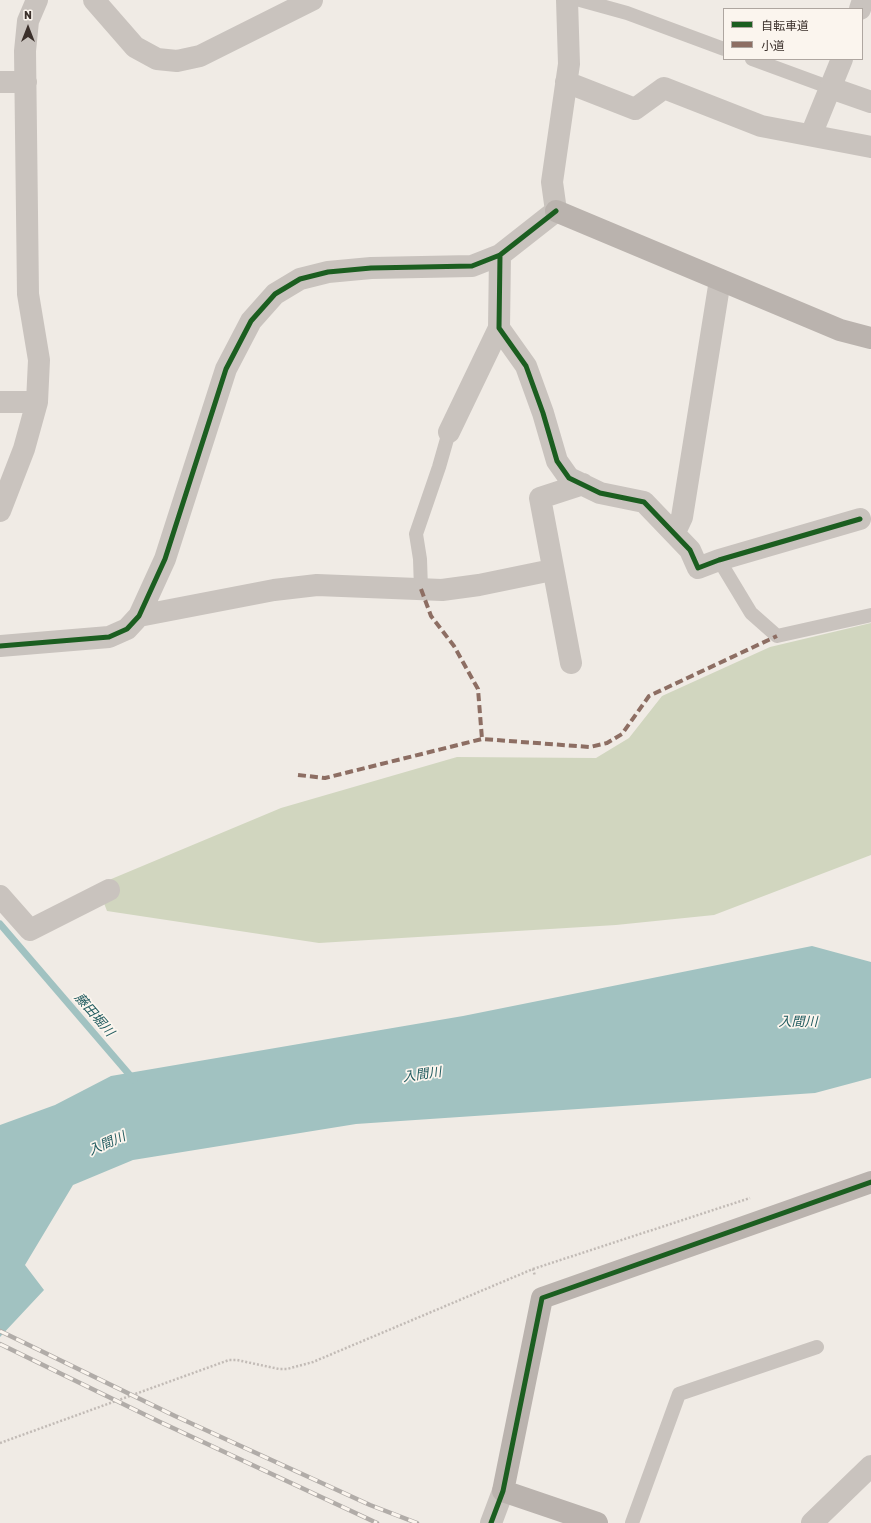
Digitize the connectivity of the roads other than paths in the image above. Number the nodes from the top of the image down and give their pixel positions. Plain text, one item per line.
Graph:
1 (37, 0) edge
2 (94, 0) edge
3 (312, 0) edge
4 (567, 0) edge
5 (580, 0) edge
6 (723, 49) edge
7 (755, 60) edge
8 (842, 60) edge
9 (0, 82) edge
10 (26, 82) junction
11 (566, 82) junction
12 (831, 88) junction
13 (871, 102) edge
14 (811, 135) junction
15 (871, 147) edge
16 (556, 211) junction
17 (500, 255) junction
18 (720, 280) junction
19 (499, 328) junction
20 (871, 338) edge
21 (0, 402) edge
22 (37, 402) junction
23 (449, 432) joint
24 (583, 484) junction
25 (0, 511) edge
26 (860, 519) dead end
27 (675, 532) junction
28 (720, 560) junction
29 (552, 570) junction
30 (421, 589) junction
31 (871, 615) edge
32 (139, 616) junction
33 (0, 646) edge
34 (571, 663) dead end
35 (109, 890) dead end
36 (0, 896) edge
37 (871, 1182) edge
38 (817, 1347) dead end
39 (871, 1466) edge
40 (503, 1491) junction
41 (491, 1523) edge
42 (597, 1523) edge
43 (632, 1523) edge
44 (812, 1523) edge

1 - 10 street
2 - 3 street
4 - 11 street
5 - 6 lane
7 - 12 lane
8 - 12 street
9 - 10 street
10 - 22 street
11 - 14 street
11 - 16 street
12 - 13 street
12 - 14 street
14 - 15 street
16 - 17 street
16 - 18 street
17 - 19 street
17 - 32 street
18 - 20 street
18 - 27 street
19 - 23 street
19 - 24 street
21 - 22 street
22 - 25 street
23 - 30 lane
24 - 27 street
24 - 29 street
26 - 28 street
27 - 28 street
28 - 31 lane
29 - 30 street
29 - 34 street
30 - 32 street
32 - 33 street
35 - 36 street
37 - 40 street
38 - 43 lane
39 - 44 street
40 - 41 street
40 - 42 street

